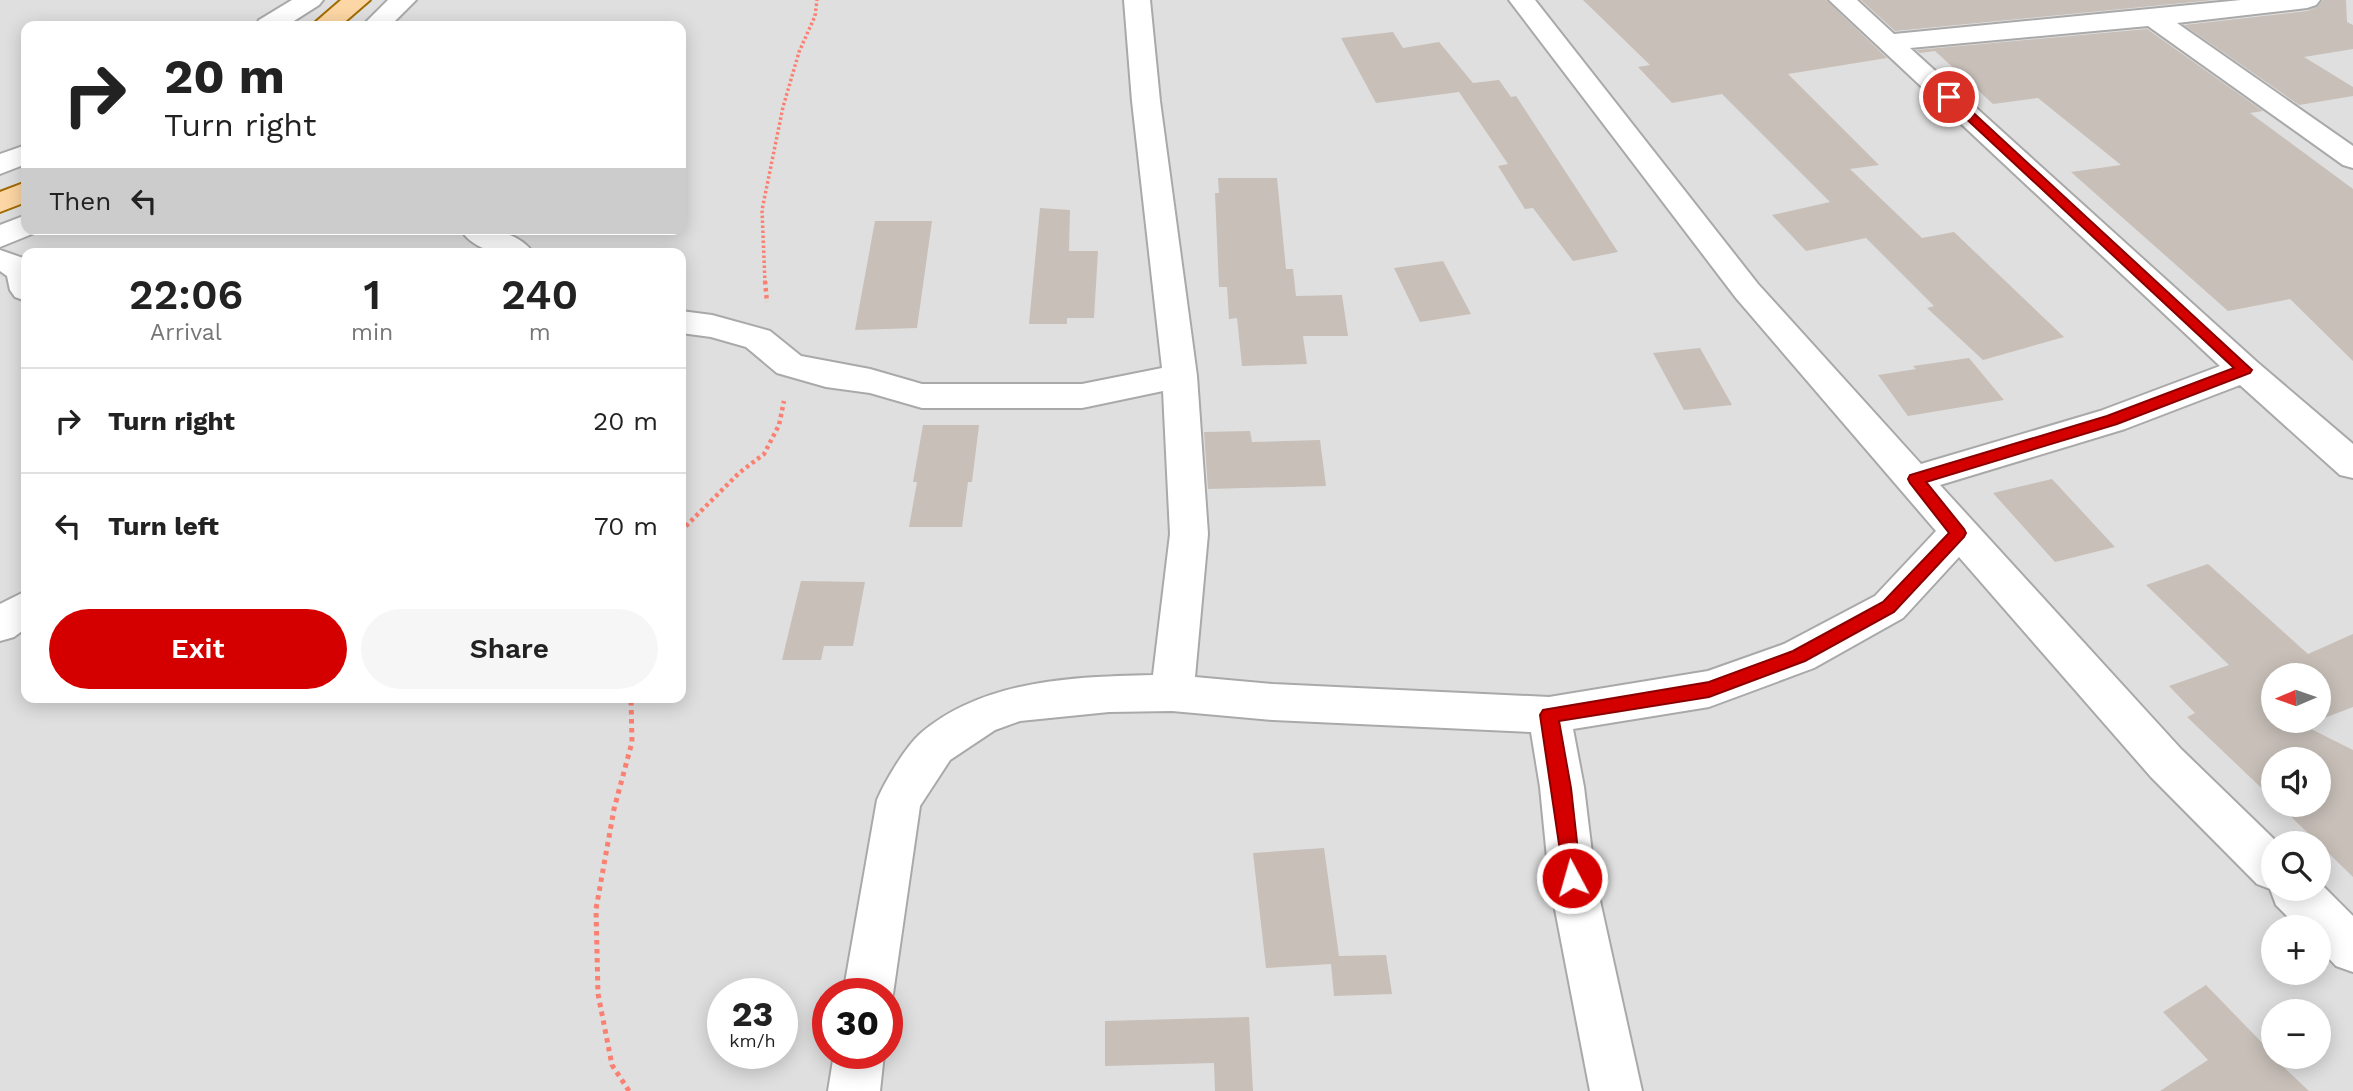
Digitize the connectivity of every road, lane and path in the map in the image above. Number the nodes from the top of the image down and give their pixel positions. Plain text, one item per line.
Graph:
1 (310, 0) edge
2 (357, 0) edge
3 (403, 0) edge
4 (817, 0) edge
5 (1138, 0) edge
6 (1522, 0) edge
7 (1842, 0) edge
8 (2307, 0) edge
9 (2153, 18) junction
10 (276, 21) edge
11 (330, 21) edge
12 (380, 21) edge
13 (1890, 42) junction
14 (21, 156) edge
15 (2353, 159) edge
16 (0, 165) edge
17 (21, 193) edge
18 (0, 203) edge
19 (21, 227) edge
20 (486, 235) edge
21 (0, 237) edge
22 (509, 248) edge
23 (0, 260) edge
24 (21, 270) edge
25 (686, 323) edge
26 (781, 357) junction
27 (2245, 370) junction
28 (1180, 376) junction
29 (2353, 465) edge
30 (1916, 479) junction
31 (686, 526) edge
32 (1958, 533) junction
33 (21, 610) edge
34 (0, 625) edge
35 (1172, 692) junction
36 (631, 703) edge
37 (1549, 715) junction
38 (2261, 857) edge
39 (2305, 901) edge
40 (2353, 949) edge
41 (870, 978) edge
42 (857, 1069) edge
43 (629, 1091) edge
44 (854, 1091) edge
45 (1616, 1091) edge

1 - 10 street
2 - 11 main road
3 - 12 street
4 - 26 path
5 - 28 street
6 - 30 street
7 - 13 street
8 - 9 street
9 - 13 street
9 - 15 street
13 - 27 street
14 - 16 street
17 - 18 main road
19 - 21 street
20 - 22 street
23 - 24 street
25 - 26 street
26 - 28 street
26 - 31 path
27 - 29 street
27 - 30 street
28 - 35 street
30 - 32 street
32 - 37 street
32 - 38 street
33 - 34 street
35 - 37 street
35 - 41 street
36 - 43 path
37 - 45 street
39 - 40 street
42 - 44 street

